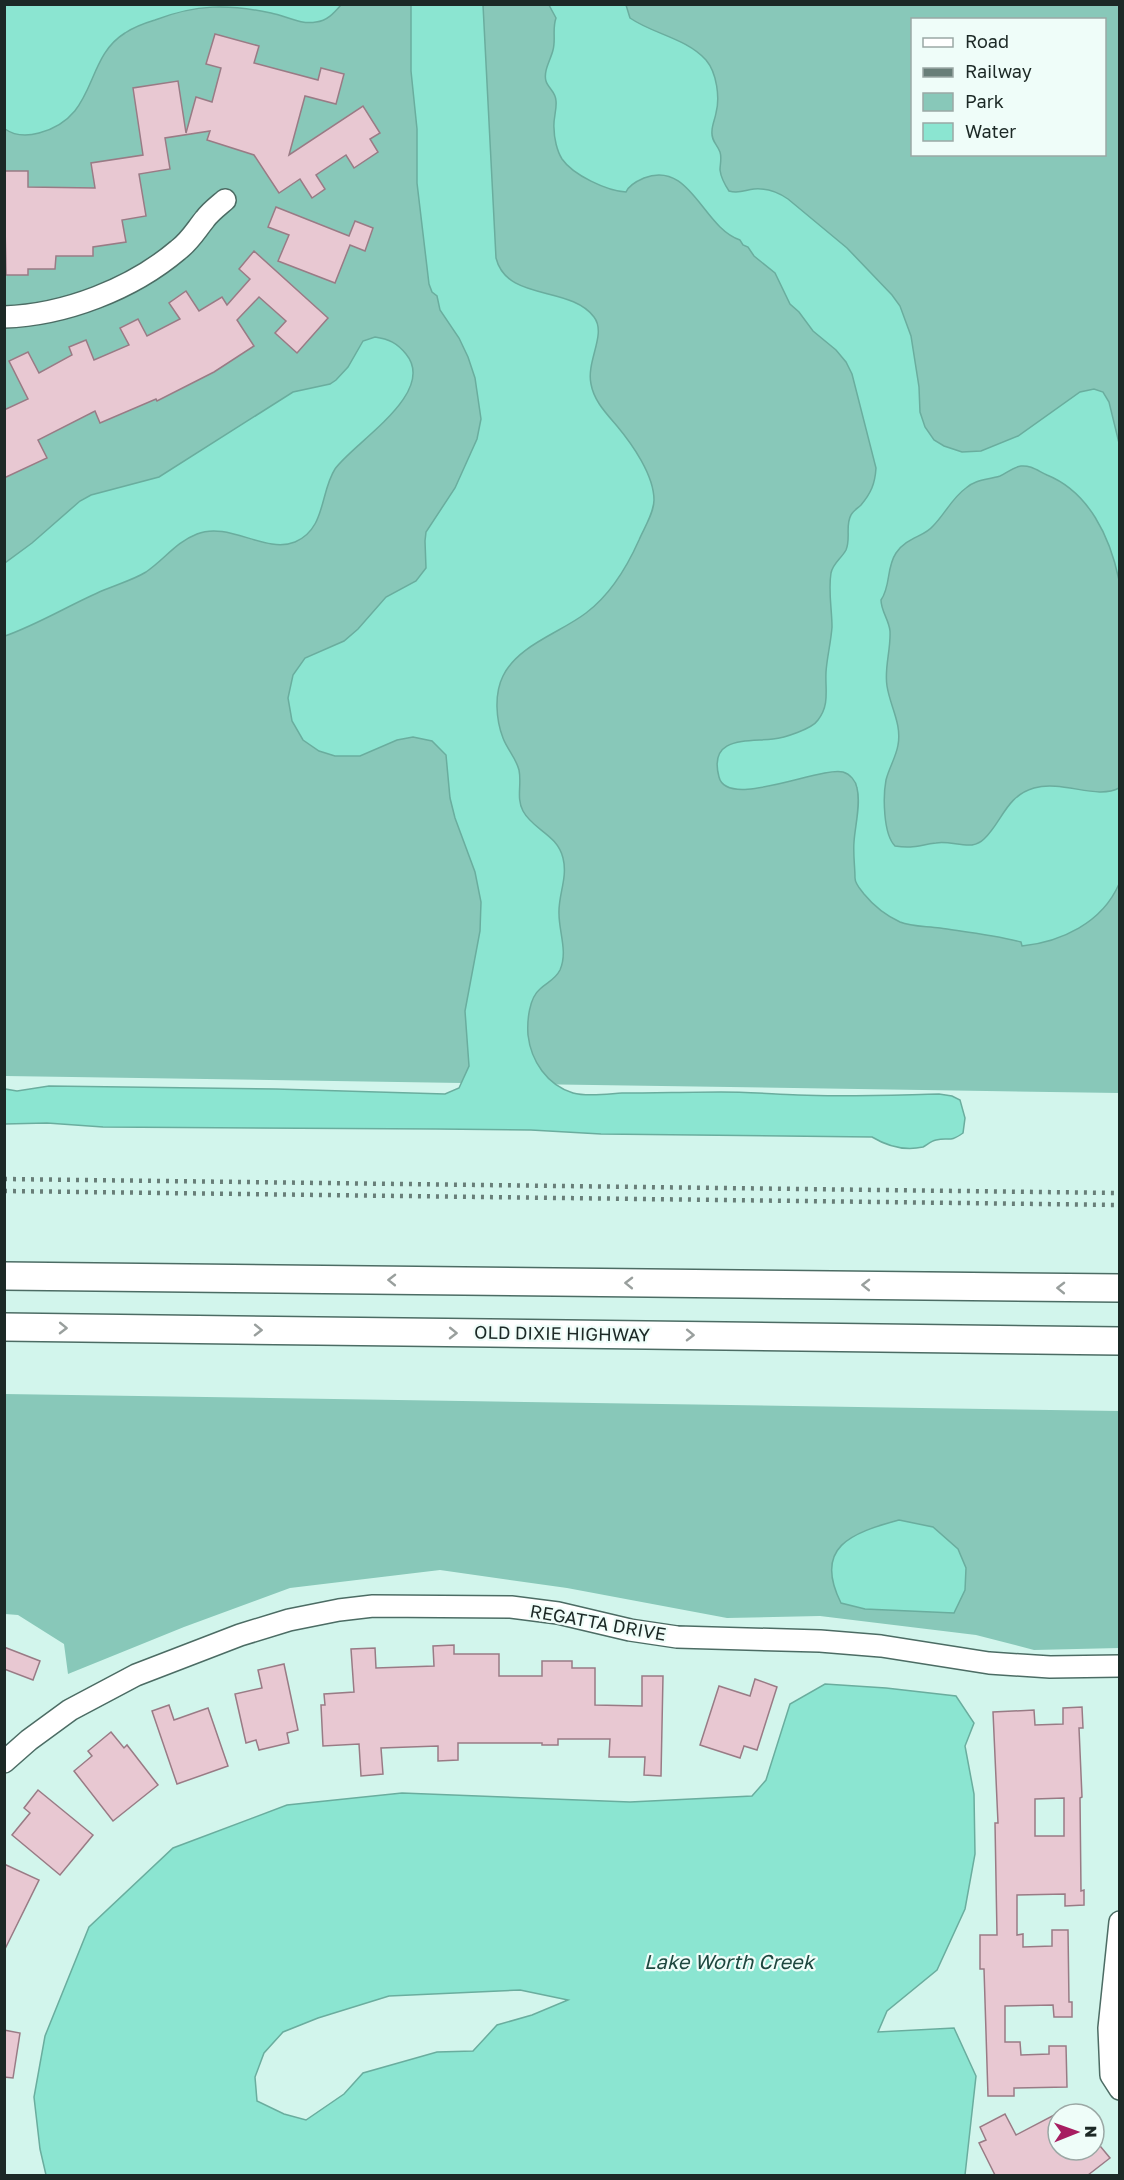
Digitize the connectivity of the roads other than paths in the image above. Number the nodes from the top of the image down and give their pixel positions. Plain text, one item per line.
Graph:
1 (225, 200) dead end
2 (4, 317) edge
3 (4, 1276) edge
4 (1119, 1288) edge
5 (4, 1327) edge
6 (1119, 1341) edge
7 (1119, 1666) edge
8 (4, 1762) edge
9 (1119, 1923) edge
10 (1119, 2090) edge

1 - 2 street
4 -> 3 main road
5 -> 6 main road, OLD DIXIE HIGHWAY
7 - 8 street, REGATTA DRIVE
9 - 10 street

